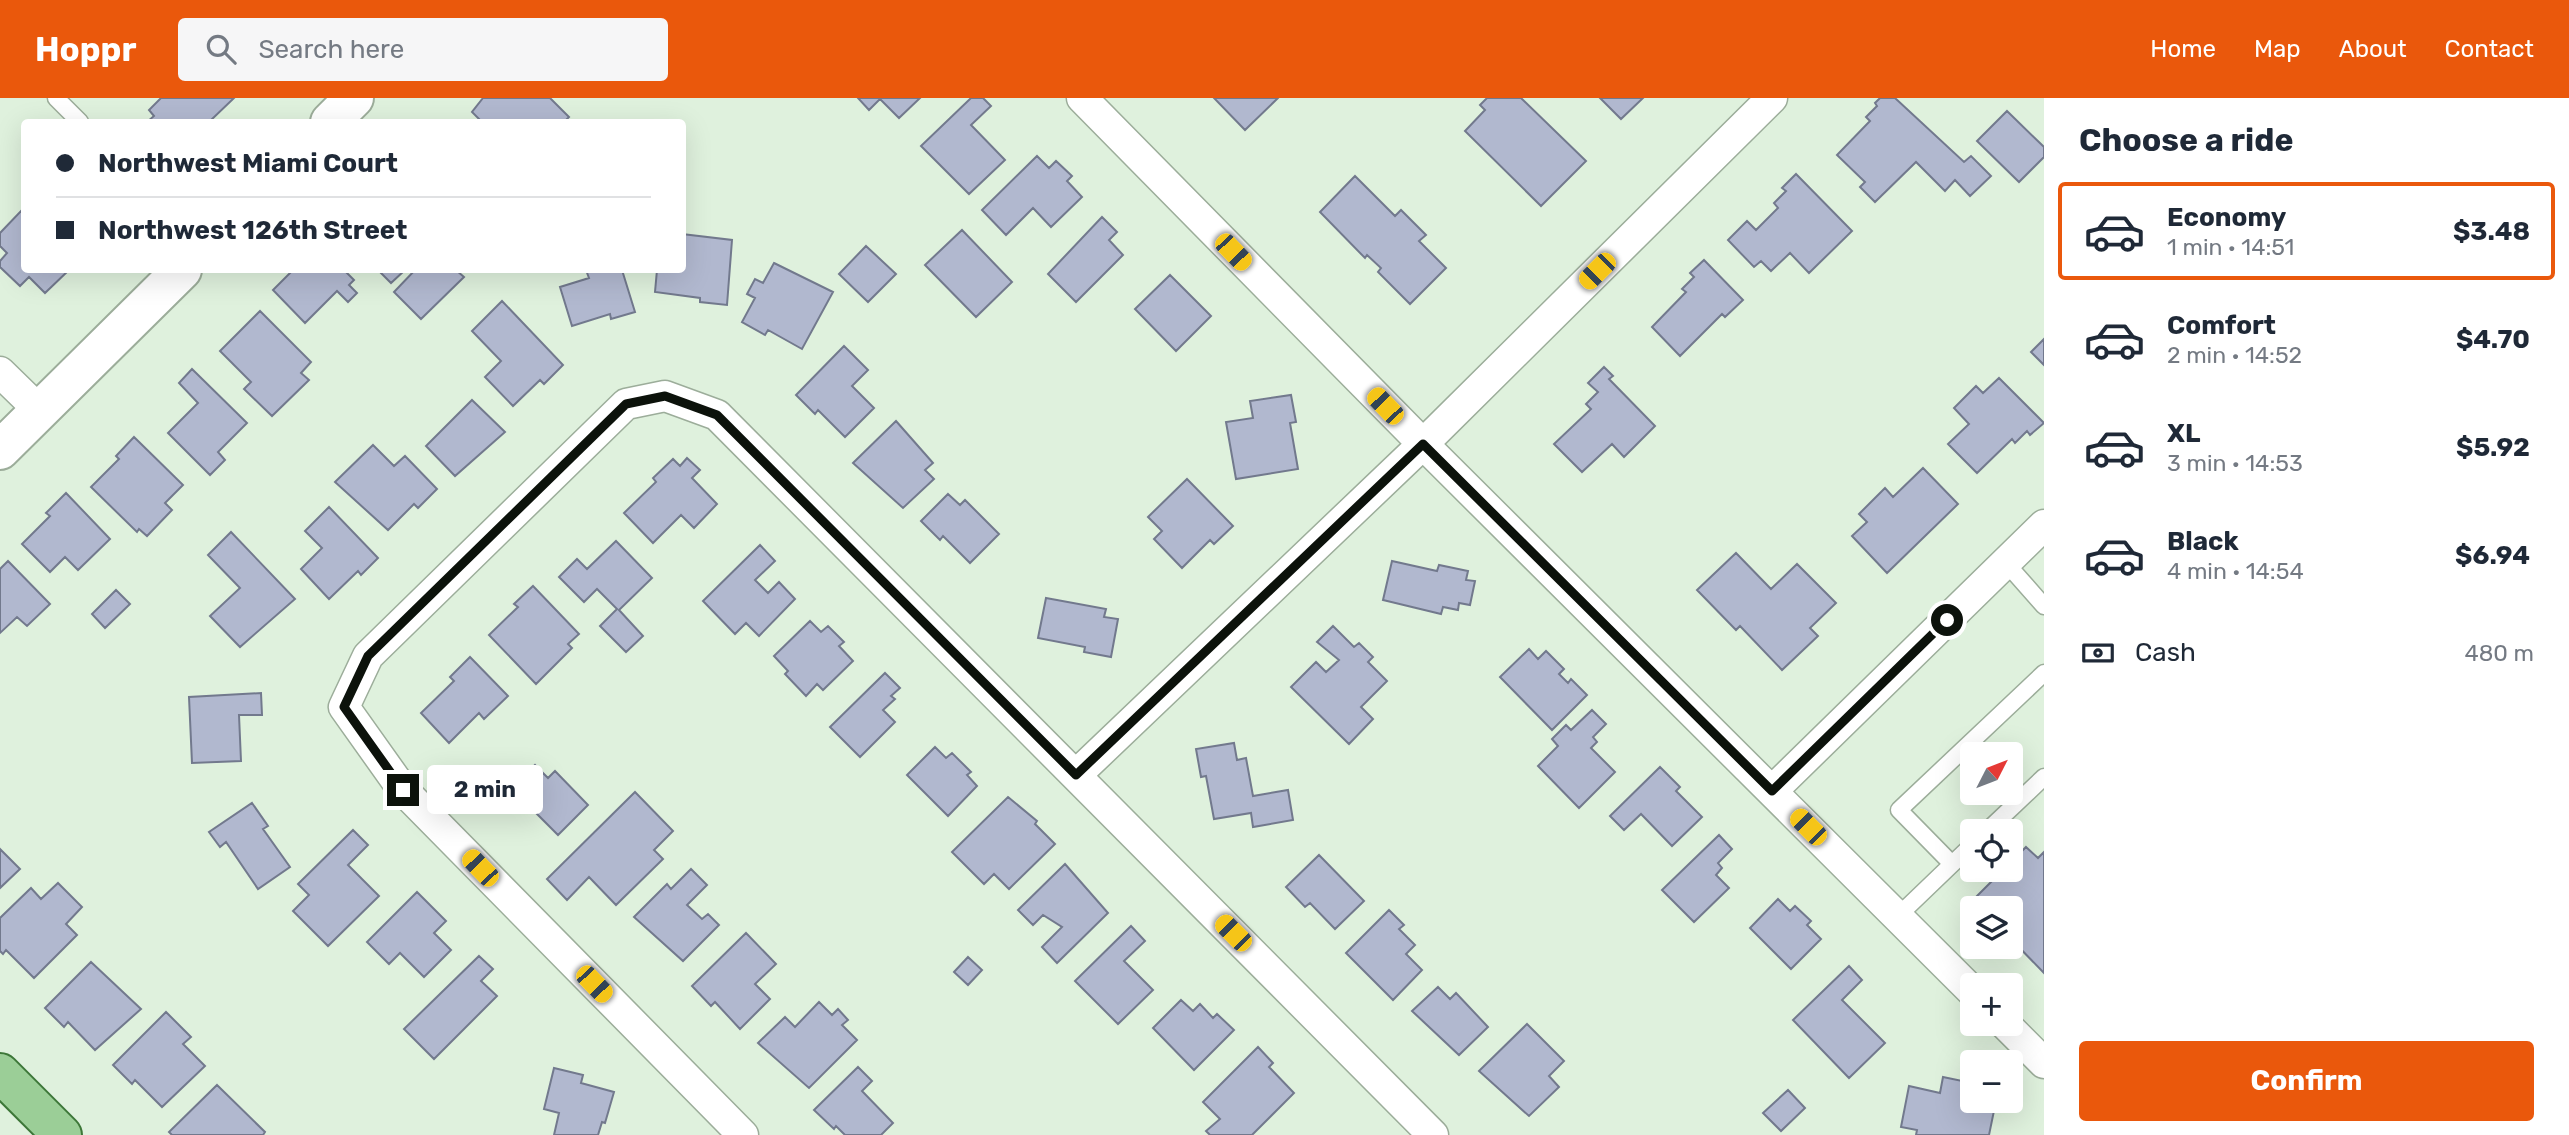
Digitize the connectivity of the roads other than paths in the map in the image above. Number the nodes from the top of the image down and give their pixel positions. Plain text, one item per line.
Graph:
1 (56, 98) edge
2 (354, 98) edge
3 (1082, 98) edge
4 (1772, 98) edge
5 (77, 119) edge
6 (333, 119) edge
7 (179, 273) edge
8 (0, 372) edge
9 (40, 411) junction
10 (1423, 444) junction
11 (0, 450) edge
12 (2044, 526) edge
13 (2006, 563) junction
14 (2044, 606) edge
15 (2044, 673) edge
16 (1076, 775) junction
17 (2044, 777) edge
18 (1772, 791) junction
19 (2000, 819) edge
20 (1960, 856) edge
21 (1952, 864) junction
22 (1897, 917) junction
23 (1960, 979) edge
24 (2017, 1036) edge
25 (2044, 1063) edge
26 (0, 1073) edge
27 (728, 1130) edge
28 (62, 1135) edge
29 (1433, 1135) edge

1 - 5 lane
2 - 6 street
3 - 10 street
4 - 10 street
7 - 9 street
8 - 9 street
9 - 11 street
10 - 16 street
10 - 18 street
12 - 13 street
13 - 14 lane
13 - 18 street
15 - 21 lane
16 - 27 street
16 - 29 street
17 - 19 lane
18 - 22 street
20 - 21 lane
21 - 22 lane
22 - 23 street
24 - 25 street
26 - 28 main road

